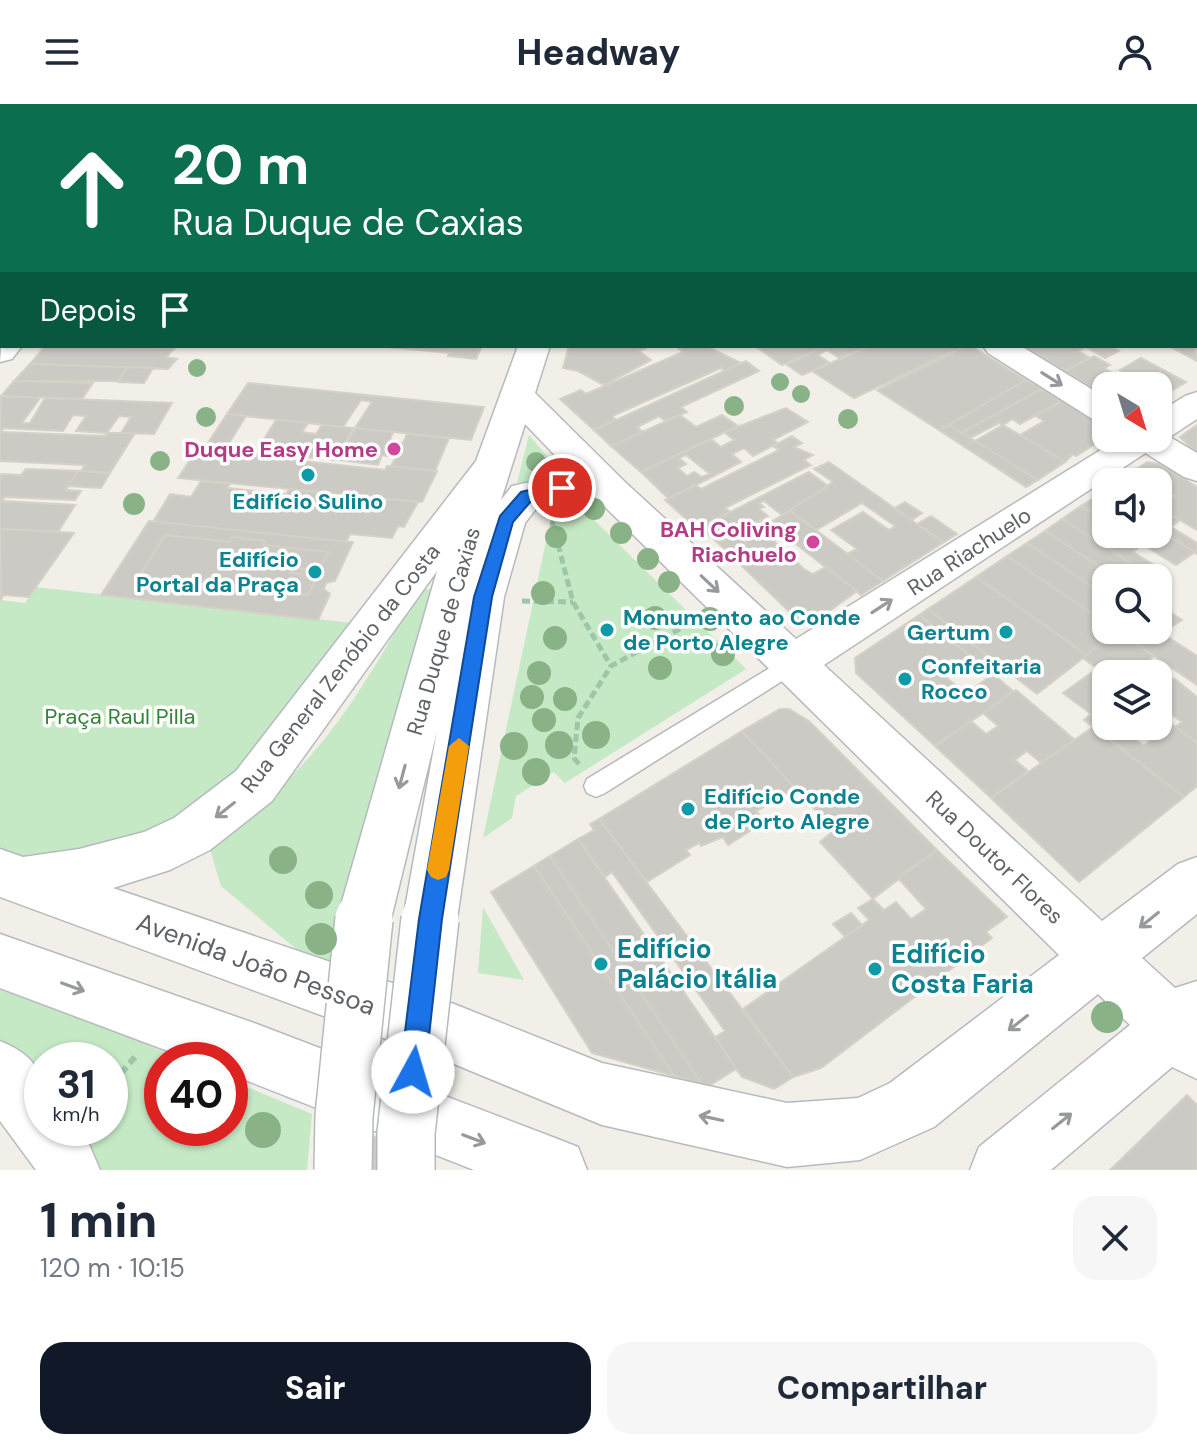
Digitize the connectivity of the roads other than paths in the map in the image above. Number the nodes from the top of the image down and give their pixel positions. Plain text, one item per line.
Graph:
1 (1002, 348) edge
2 (535, 349) edge
3 (519, 397) junction
4 (1197, 403) edge
5 (1092, 404) edge
6 (1172, 420) edge
7 (1124, 452) edge
8 (1169, 452) edge
9 (496, 461) junction
10 (1197, 469) edge
11 (612, 492) junction
12 (793, 663) junction
13 (596, 786) road end
14 (10, 877) edge
15 (1197, 881) edge
16 (1102, 958) junction
17 (0, 961) edge
18 (1190, 1029) edge
19 (0, 1071) edge
20 (24, 1102) edge
21 (57, 1146) edge
22 (68, 1170) edge
23 (343, 1170) edge
24 (406, 1170) edge
25 (555, 1170) edge
26 (1002, 1170) edge

1 -> 5 street
2 - 3 street, Rua Duque de Caxias
3 - 9 street, Rua Duque de Caxias
3 - 11 street, Rua Doutor Flores
4 - 6 street
12 -> 7 street, Rua Riachuelo
8 - 10 street
9 -> 14 street, Rua General Zenóbio da Costa
9 -> 23 street, Rua Duque de Caxias, bridge
11 -> 12 street, Rua Doutor Flores
11 - 24 street, Rua Duque de Caxias, bridge
12 - 13 lane
12 - 16 street, Rua Doutor Flores
16 -> 14 street, Avenida João Pessoa
15 -> 16 street, Avenida João Pessoa
16 - 18 street, Rua Doutor Flores
17 -> 25 street
26 -> 18 street
19 - 20 street
21 - 22 street

